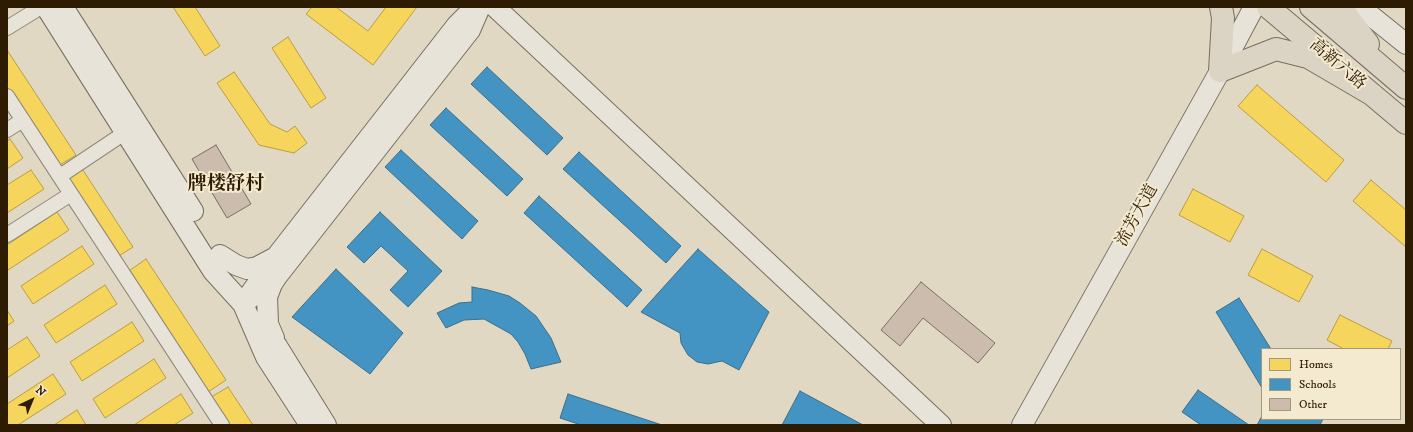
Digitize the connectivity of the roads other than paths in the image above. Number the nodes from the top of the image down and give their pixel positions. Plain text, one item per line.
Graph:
1 (41, 7) edge
2 (46, 7) edge
3 (63, 7) edge
4 (475, 7) edge
5 (480, 7) edge
6 (495, 7) edge
7 (1221, 7) edge
8 (1254, 7) edge
9 (1268, 7) edge
10 (1311, 7) edge
11 (1340, 7) edge
12 (1360, 7) edge
13 (7, 28) edge
14 (1406, 44) edge
15 (1220, 71) junction
16 (1399, 82) edge
17 (1373, 95) junction
18 (7, 96) edge
19 (23, 120) junction
20 (1406, 123) edge
21 (7, 130) edge
22 (126, 132) junction
23 (60, 176) junction
24 (71, 194) junction
25 (7, 235) edge
26 (220, 255) junction
27 (279, 263) junction
28 (243, 304) junction
29 (277, 346) junction
30 (222, 425) edge
31 (310, 425) edge
32 (326, 425) edge
33 (941, 425) edge
34 (1022, 425) edge

1 - 13 street
2 - 22 main road
3 - 26 main road
4 - 27 main road
5 - 27 main road
6 - 33 main road
7 - 15 main road
8 - 15 main road, 流芳大道
9 - 17 main road, 高新六路
10 - 16 main road, 高新六路
11 - 16 main road
12 - 14 main road
15 - 17 main road
15 - 34 main road, 流芳大道
17 - 20 main road, 高新六路
18 - 19 street
19 - 21 street
19 - 23 street
22 - 23 street
22 - 28 main road
23 - 24 street
24 - 25 street
24 - 30 street
26 - 27 main road
26 - 28 main road
27 - 28 main road
27 - 29 main road
28 - 29 main road
28 - 31 main road
29 - 32 main road

